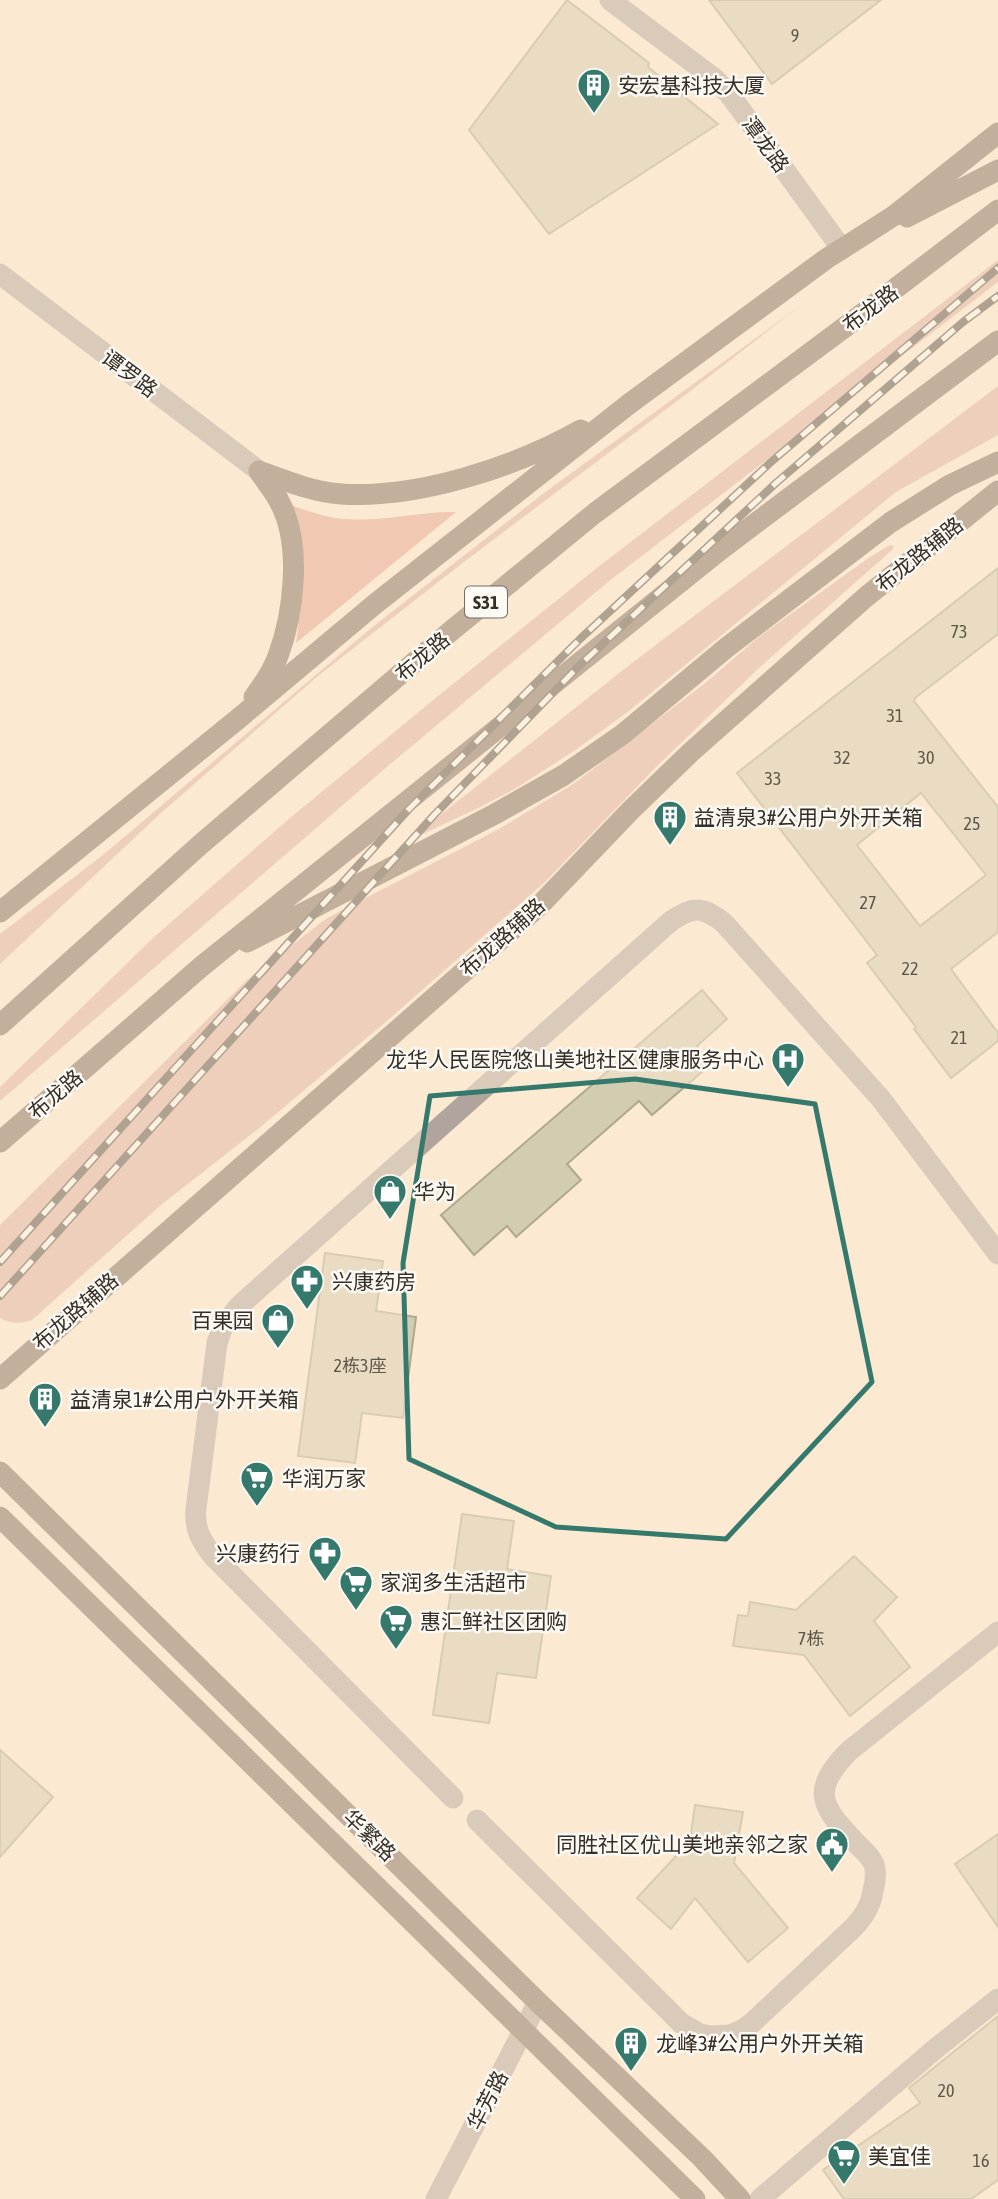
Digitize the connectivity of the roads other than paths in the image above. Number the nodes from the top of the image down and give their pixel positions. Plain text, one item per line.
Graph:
1 (610, 0) edge
2 (998, 132) edge
3 (998, 170) edge
4 (998, 210) edge
5 (834, 254) junction
6 (0, 274) edge
7 (998, 341) edge
8 (629, 404) junction
9 (998, 463) edge
10 (259, 471) junction
11 (998, 491) edge
12 (239, 719) junction
13 (0, 912) edge
14 (202, 966) junction
15 (0, 1025) edge
16 (0, 1142) edge
17 (998, 1254) edge
18 (24, 1356) junction
19 (0, 1368) edge
20 (0, 1379) edge
21 (0, 1472) edge
22 (0, 1517) edge
23 (998, 1632) edge
24 (453, 1798) dead end
25 (477, 1820) dead end
26 (998, 1999) edge
27 (538, 2002) junction
28 (523, 2030) junction
29 (436, 2199) edge
30 (695, 2199) edge
31 (740, 2199) edge
32 (760, 2199) edge

1 - 5 street, 潭龙路
2 - 5 main road
3 - 5 main road
4 - 15 main road, 布龙路 / S31
5 - 8 main road
6 - 10 street, 谭罗路
7 - 14 main road, 布龙路
8 - 10 main road
8 - 12 main road
9 - 14 main road
10 - 12 main road
11 - 18 main road, 布龙路辅路
12 - 13 main road
14 - 16 main road, 布龙路
17 - 24 street
18 - 19 main road
18 - 20 main road, 布龙路辅路
21 - 27 main road, 华繁路
22 - 28 main road, 华繁路
23 - 25 street
26 - 32 street
27 - 28 street, 华芳路
27 - 31 main road, 华繁路
28 - 29 street, 华芳路
28 - 30 main road, 华繁路

